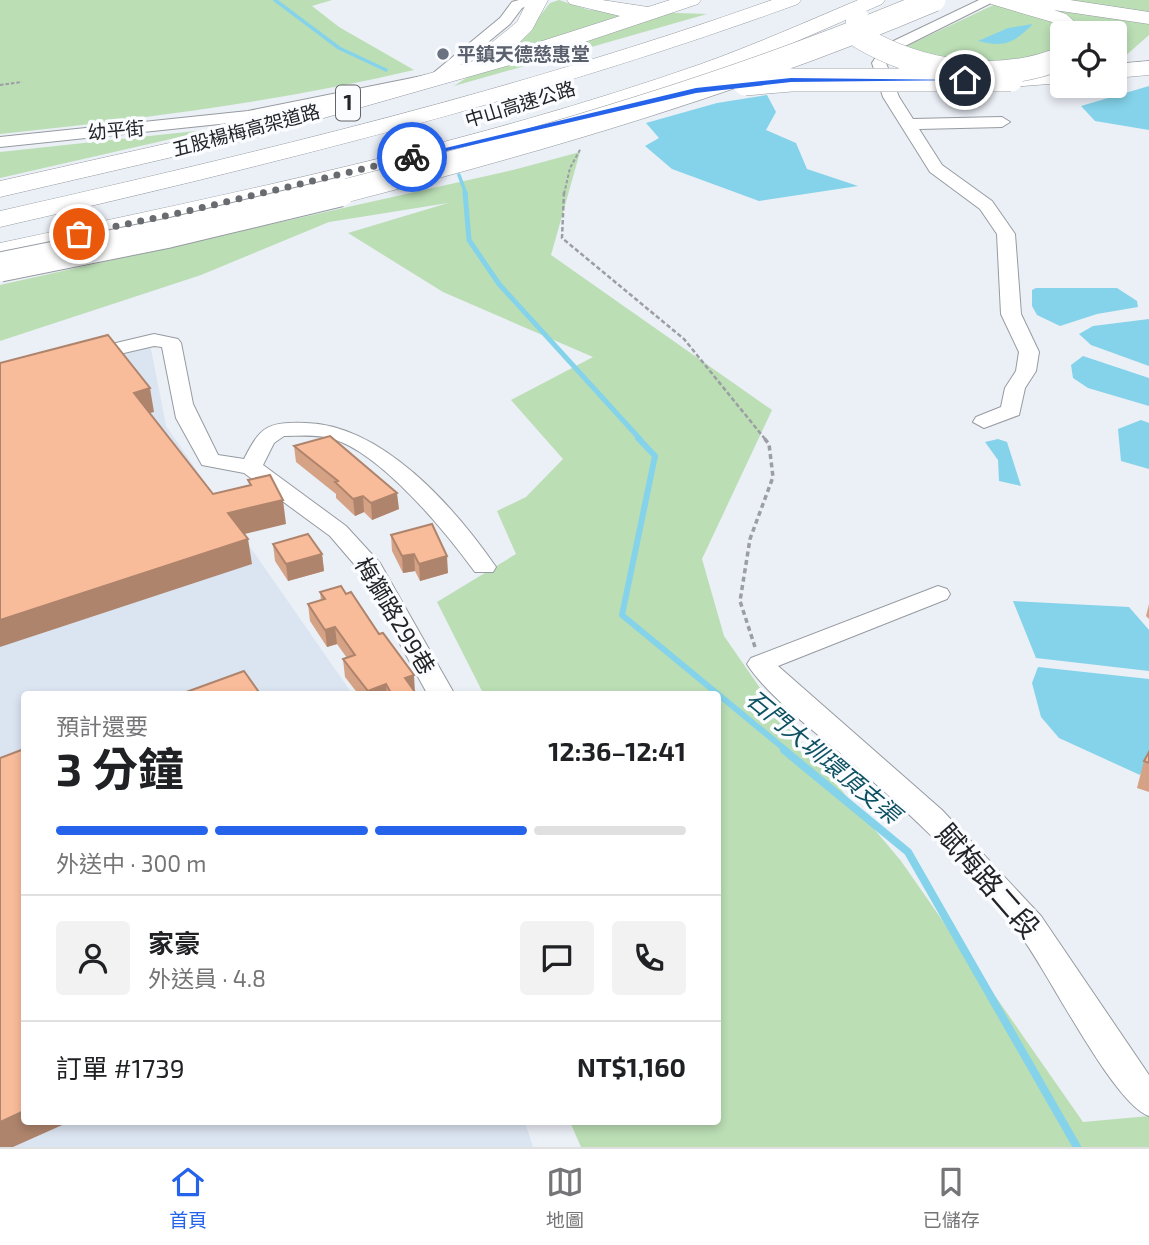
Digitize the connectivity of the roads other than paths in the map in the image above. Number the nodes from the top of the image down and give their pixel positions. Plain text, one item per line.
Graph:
1 (536, 0) edge
2 (577, 0) edge
3 (742, 0) edge
4 (758, 0) edge
5 (792, 0) edge
6 (830, 0) edge
7 (875, 0) edge
8 (884, 0) edge
9 (934, 0) edge
10 (990, 0) edge
11 (998, 0) edge
12 (1029, 0) edge
13 (1066, 0) edge
14 (1100, 0) edge
15 (1140, 0) edge
16 (1149, 1) edge
17 (702, 3) edge
18 (1149, 7) edge
19 (1149, 13) edge
20 (1149, 18) edge
21 (1062, 21) edge
22 (1050, 62) edge
23 (1149, 70) edge
24 (1127, 72) edge
25 (1050, 78) edge
26 (1002, 122) dead end
27 (910, 124) junction
28 (0, 142) edge
29 (212, 157) junction
30 (376, 164) junction
31 (0, 189) edge
32 (0, 207) edge
33 (0, 219) edge
34 (0, 236) edge
35 (0, 251) edge
36 (0, 267) edge
37 (67, 361) edge
38 (984, 422) dead end
39 (251, 467) junction
40 (484, 567) dead end
41 (938, 594) dead end
42 (440, 691) edge
43 (1149, 1101) edge

1 - 28 street, 幼平街
1 - 29 highway
2 - 17 highway
3 - 17 highway
4 - 29 highway
5 - 33 highway, 中山高速公路 / 1
6 - 34 highway, 中山高速公路 / 1
7 - 30 highway
8 - 22 highway, bridge
9 - 36 highway, bridge
10 - 27 street
11 - 21 highway
12 - 20 highway
13 - 19 highway
14 - 18 highway
15 - 16 highway
17 - 31 highway, 五股楊梅高架道路 / 1
23 - 24 highway
25 - 30 highway, bridge
26 - 27 street
27 - 38 street
29 - 32 highway
30 - 35 highway
37 - 39 street, 梅獅路299巷
39 - 40 street
39 - 42 street, 梅獅路299巷
41 - 43 street, 賦梅路二段

